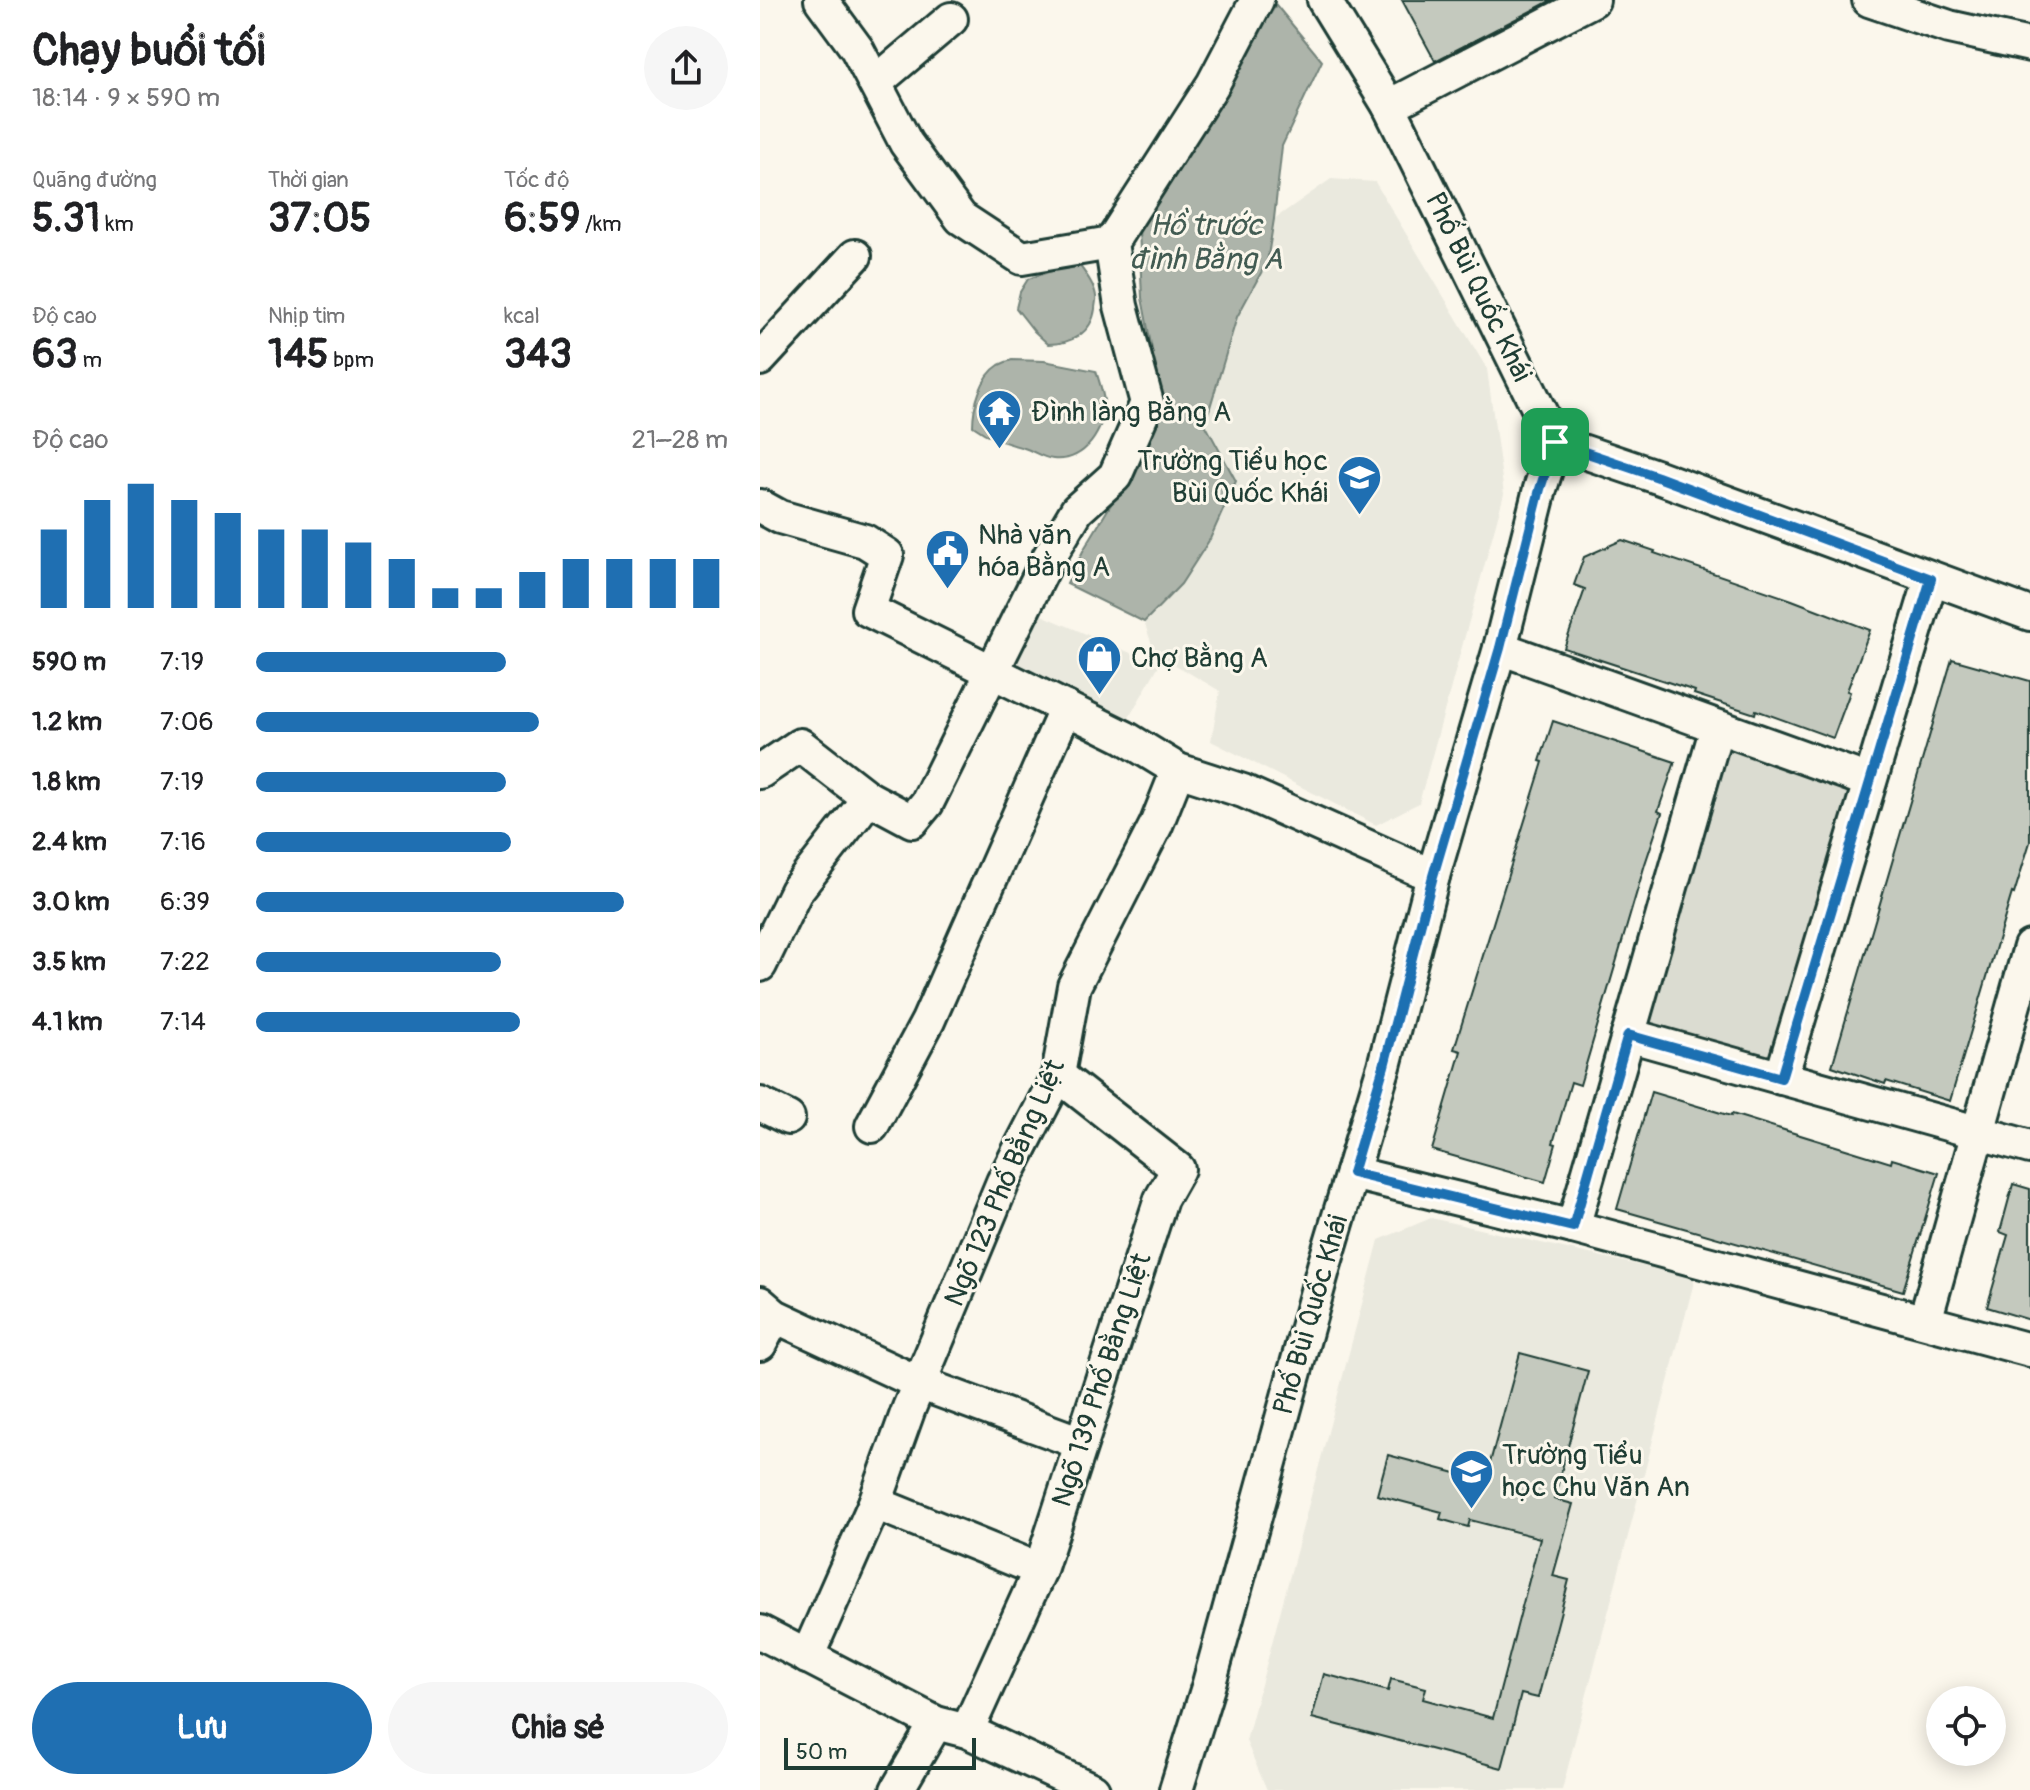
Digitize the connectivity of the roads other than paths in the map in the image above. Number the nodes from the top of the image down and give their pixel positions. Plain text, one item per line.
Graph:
1 (821, 0) edge
2 (1257, 0) edge
3 (1324, 0) edge
4 (1593, 0) edge
5 (1869, 0) edge
6 (951, 19) dead end
7 (2030, 45) edge
8 (875, 83) junction
9 (1389, 106) junction
10 (1111, 243) junction
11 (855, 256) dead end
12 (760, 359) edge
13 (1555, 442) junction
14 (760, 506) edge
15 (1931, 579) junction
16 (2030, 614) edge
17 (1500, 648) junction
18 (994, 672) junction
19 (1066, 708) junction
20 (1717, 727) junction
21 (1178, 770) junction
22 (760, 772) edge
23 (1869, 781) junction
24 (867, 797) junction
25 (1433, 876) junction
26 (2030, 947) edge
27 (760, 965) edge
28 (1628, 1035) junction
29 (1058, 1075) junction
30 (1781, 1078) junction
31 (872, 1126) dead end
32 (1977, 1132) junction
33 (2030, 1147) edge
34 (1352, 1173) junction
35 (1573, 1227) junction
36 (765, 1321) edge
37 (1925, 1321) junction
38 (2030, 1350) edge
39 (919, 1383) junction
40 (1081, 1443) junction
41 (875, 1503) junction
42 (1040, 1570) junction
43 (760, 1632) edge
44 (807, 1657) junction
45 (952, 1727) junction
46 (897, 1790) edge
47 (1093, 1790) edge
48 (1176, 1790) edge

1 - 8 street
2 - 10 street
3 - 9 street, Phố Bùi Quốc Khái
4 - 9 street
5 - 7 street
6 - 8 street
8 - 10 street
9 - 13 street, Phố Bùi Quốc Khái
10 - 18 street
11 - 12 street
13 - 15 street
13 - 17 street, Phố Bùi Quốc Khái
14 - 18 street
15 - 16 street
15 - 23 street
17 - 20 street
17 - 25 street, Phố Bùi Quốc Khái
18 - 19 street
18 - 24 street
19 - 21 street
19 - 31 street
20 - 23 street
20 - 28 street
21 - 25 street
21 - 29 street, Ngõ 123 Phố Bằng Liệt
22 - 24 street
23 - 30 street
24 - 27 street
25 - 34 street, Phố Bùi Quốc Khái
26 - 32 street
28 - 30 street
28 - 35 street
29 - 39 street, Ngõ 123 Phố Bằng Liệt
29 - 40 street, Ngõ 139 Phố Bằng Liệt
30 - 32 street
32 - 33 street
32 - 37 street
34 - 35 street
34 - 48 street, Phố Bùi Quốc Khái
35 - 37 street
36 - 39 street
37 - 38 street
39 - 40 street
39 - 41 street, Ngõ 123 Phố Bằng Liệt
40 - 42 street, Ngõ 139 Phố Bằng Liệt
41 - 42 street
41 - 44 street, Ngõ 123 Phố Bằng Liệt
42 - 45 street, Ngõ 139 Phố Bằng Liệt
43 - 44 street
44 - 45 street
45 - 46 street, Ngõ 139 Phố Bằng Liệt
45 - 47 street

